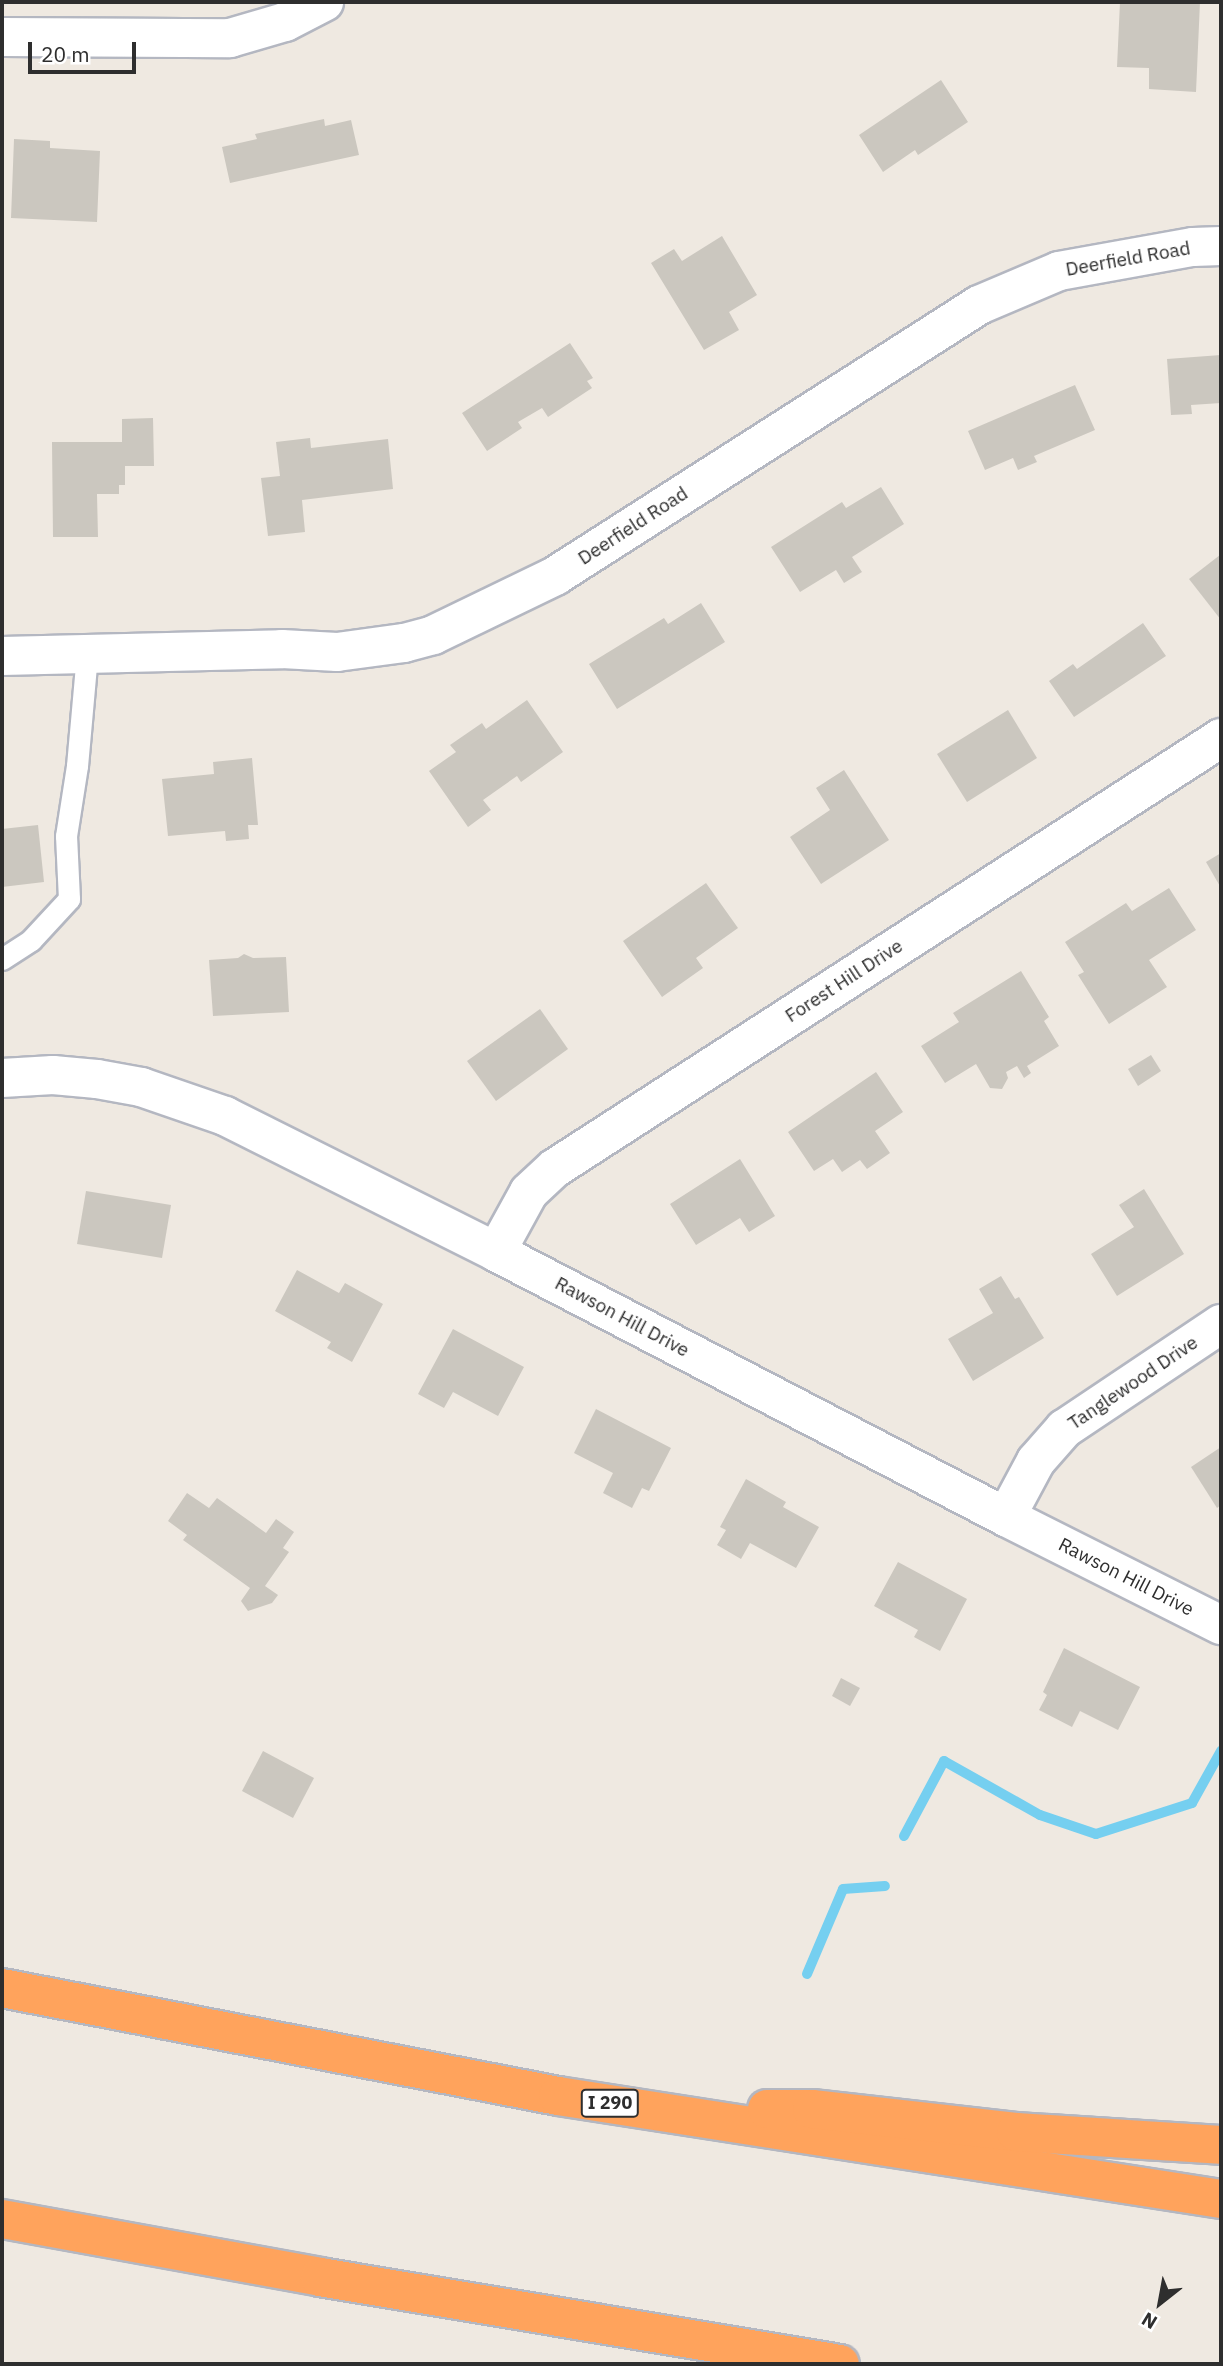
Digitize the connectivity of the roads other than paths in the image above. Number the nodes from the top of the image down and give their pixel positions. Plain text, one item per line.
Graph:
1 (324, 2) edge
2 (2, 37) edge
3 (1221, 246) edge
4 (87, 654) junction
5 (2, 656) edge
6 (1221, 738) edge
7 (2, 959) edge
8 (2, 1078) edge
9 (496, 1252) junction
10 (1221, 1324) edge
11 (1006, 1517) junction
12 (1221, 1625) edge
13 (2, 1987) edge
14 (688, 2114) junction
15 (1221, 2146) edge
16 (1221, 2199) edge
17 (2, 2219) edge
18 (840, 2364) edge

1 - 2 street
3 - 4 street, Deerfield Road
4 - 5 street, Deerfield Road
4 - 7 lane
6 - 9 street, Forest Hill Drive
8 - 9 street, Rawson Hill Drive
9 - 11 street, Rawson Hill Drive
10 - 11 street, Tanglewood Drive
11 - 12 street, Rawson Hill Drive
13 - 14 highway, I 290
14 - 15 highway
14 - 16 highway, I 290
17 - 18 highway

